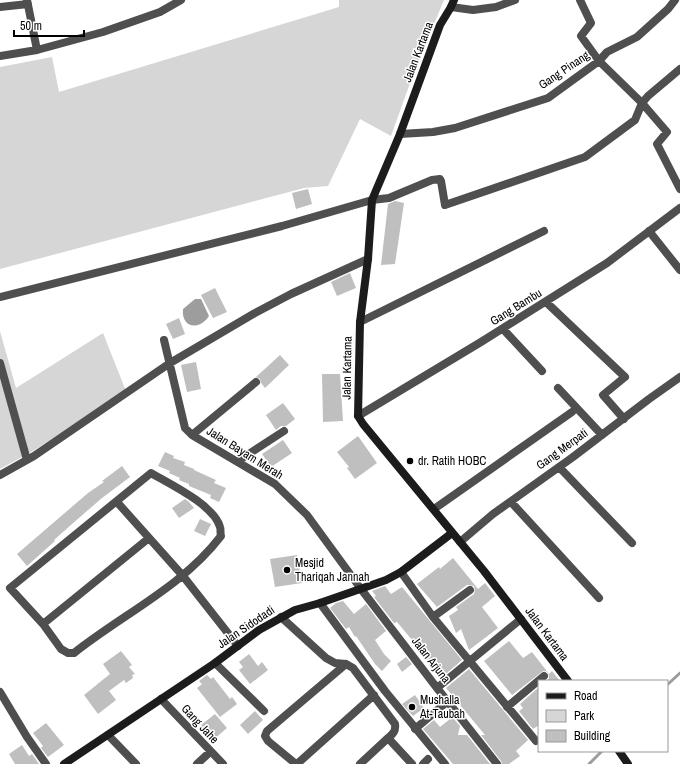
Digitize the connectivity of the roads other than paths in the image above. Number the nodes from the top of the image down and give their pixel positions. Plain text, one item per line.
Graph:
1 (182, 0) edge
2 (515, 0) edge
3 (580, 0) edge
4 (675, 0) edge
5 (28, 2) edge
6 (453, 4) edge
7 (0, 8) edge
8 (37, 50) junction
9 (0, 56) edge
10 (599, 61) junction
11 (680, 69) edge
12 (642, 103) junction
13 (400, 134) junction
14 (680, 189) edge
15 (372, 200) junction
16 (680, 208) edge
17 (544, 231) dead end
18 (649, 231) junction
19 (368, 259) junction
20 (680, 270) edge
21 (0, 297) edge
22 (546, 302) junction
23 (360, 322) junction
24 (503, 329) junction
25 (164, 340) dead end
26 (0, 363) edge
27 (170, 363) junction
28 (542, 371) dead end
29 (680, 377) edge
30 (256, 382) dead end
31 (558, 388) dead end
32 (572, 412) dead end
33 (358, 416) junction
34 (624, 419) junction
35 (284, 431) dead end
36 (192, 435) junction
37 (602, 435) junction
38 (27, 460) junction
39 (238, 461) junction
40 (559, 468) junction
41 (0, 475) edge
42 (117, 502) junction
43 (511, 502) junction
44 (434, 509) junction
45 (452, 533) junction
46 (149, 538) junction
47 (460, 542) junction
48 (632, 543) dead end
49 (401, 572) junction
50 (183, 576) junction
51 (361, 589) junction
52 (470, 590) dead end
53 (599, 598) dead end
54 (320, 604) junction
55 (281, 617) junction
56 (433, 617) junction
57 (521, 619) junction
58 (43, 624) junction
59 (238, 646) junction
60 (471, 661) junction
61 (215, 663) junction
62 (346, 664) junction
63 (544, 676) dead end
64 (539, 680) edge
65 (567, 680) edge
66 (538, 681) edge
67 (437, 688) junction
68 (0, 692) edge
69 (374, 695) junction
70 (161, 699) junction
71 (448, 702) junction
72 (508, 707) junction
73 (264, 711) dead end
74 (415, 729) junction
75 (108, 735) junction
76 (388, 738) junction
77 (536, 741) dead end
78 (210, 752) junction
79 (620, 753) edge
80 (46, 764) edge
81 (64, 764) edge
82 (136, 764) edge
83 (197, 764) edge
84 (223, 764) edge
85 (296, 764) edge
86 (360, 764) edge
87 (412, 764) edge
88 (445, 764) edge
89 (498, 764) edge
90 (628, 764) edge

1 - 8 street
2 - 6 street
3 - 10 street
4 - 10 street, Gang Pinang
5 - 7 street
5 - 8 street
6 - 13 main road, Jalan Kartama
8 - 9 street
10 - 12 street
10 - 13 street, Gang Pinang
11 - 12 street
12 - 14 street
12 - 15 street
13 - 15 main road, Jalan Kartama
15 - 19 main road, Jalan Kartama
15 - 21 street
16 - 18 street, Gang Bambu
17 - 23 street
18 - 20 street
18 - 22 street, Gang Bambu
19 - 23 main road, Jalan Kartama
19 - 27 street
22 - 24 street, Gang Bambu
22 - 34 street
23 - 33 main road, Jalan Kartama
24 - 28 street
24 - 33 street, Gang Bambu
25 - 27 street, Jalan Bayam Merah
26 - 38 street
27 - 36 street, Jalan Bayam Merah
27 - 38 street
29 - 34 street, Gang Merpati
30 - 36 street
31 - 37 street
32 - 44 street
33 - 44 main road, Jalan Kartama
34 - 37 street, Gang Merpati
35 - 39 street
36 - 39 street, Jalan Bayam Merah
37 - 40 street, Gang Merpati
38 - 41 street
39 - 51 street, Jalan Bayam Merah
40 - 43 street, Gang Merpati
40 - 48 street
42 - 46 street
42 - 50 street
42 - 58 street
43 - 47 street, Gang Merpati
43 - 53 street
44 - 45 main road, Jalan Kartama
45 - 47 main road, Jalan Kartama
45 - 49 main road, Jalan Sidodadi
46 - 50 street
46 - 58 street
47 - 57 main road, Jalan Kartama
49 - 51 main road, Jalan Sidodadi
49 - 56 street
50 - 58 street
50 - 59 street
51 - 54 main road, Jalan Sidodadi
51 - 67 street, Jalan Arjuna
52 - 56 street
54 - 55 main road, Jalan Sidodadi
54 - 74 street
55 - 59 main road, Jalan Sidodadi
55 - 62 street
56 - 60 street
57 - 60 street
57 - 65 main road, Jalan Kartama
59 - 61 main road, Jalan Sidodadi
60 - 67 street
60 - 72 street
61 - 70 main road, Jalan Sidodadi
61 - 73 street
62 - 69 street
62 - 85 street
63 - 64 street
66 - 72 street
67 - 71 street, Jalan Arjuna
68 - 80 street
69 - 76 street
69 - 85 street
70 - 75 main road, Jalan Sidodadi
70 - 78 street, Gang Jahe
71 - 74 street
71 - 89 street, Jalan Arjuna
72 - 77 street
74 - 88 street
75 - 81 main road, Jalan Sidodadi
75 - 82 street
76 - 86 street
76 - 87 street
78 - 83 street
78 - 84 street, Gang Jahe
79 - 90 main road

